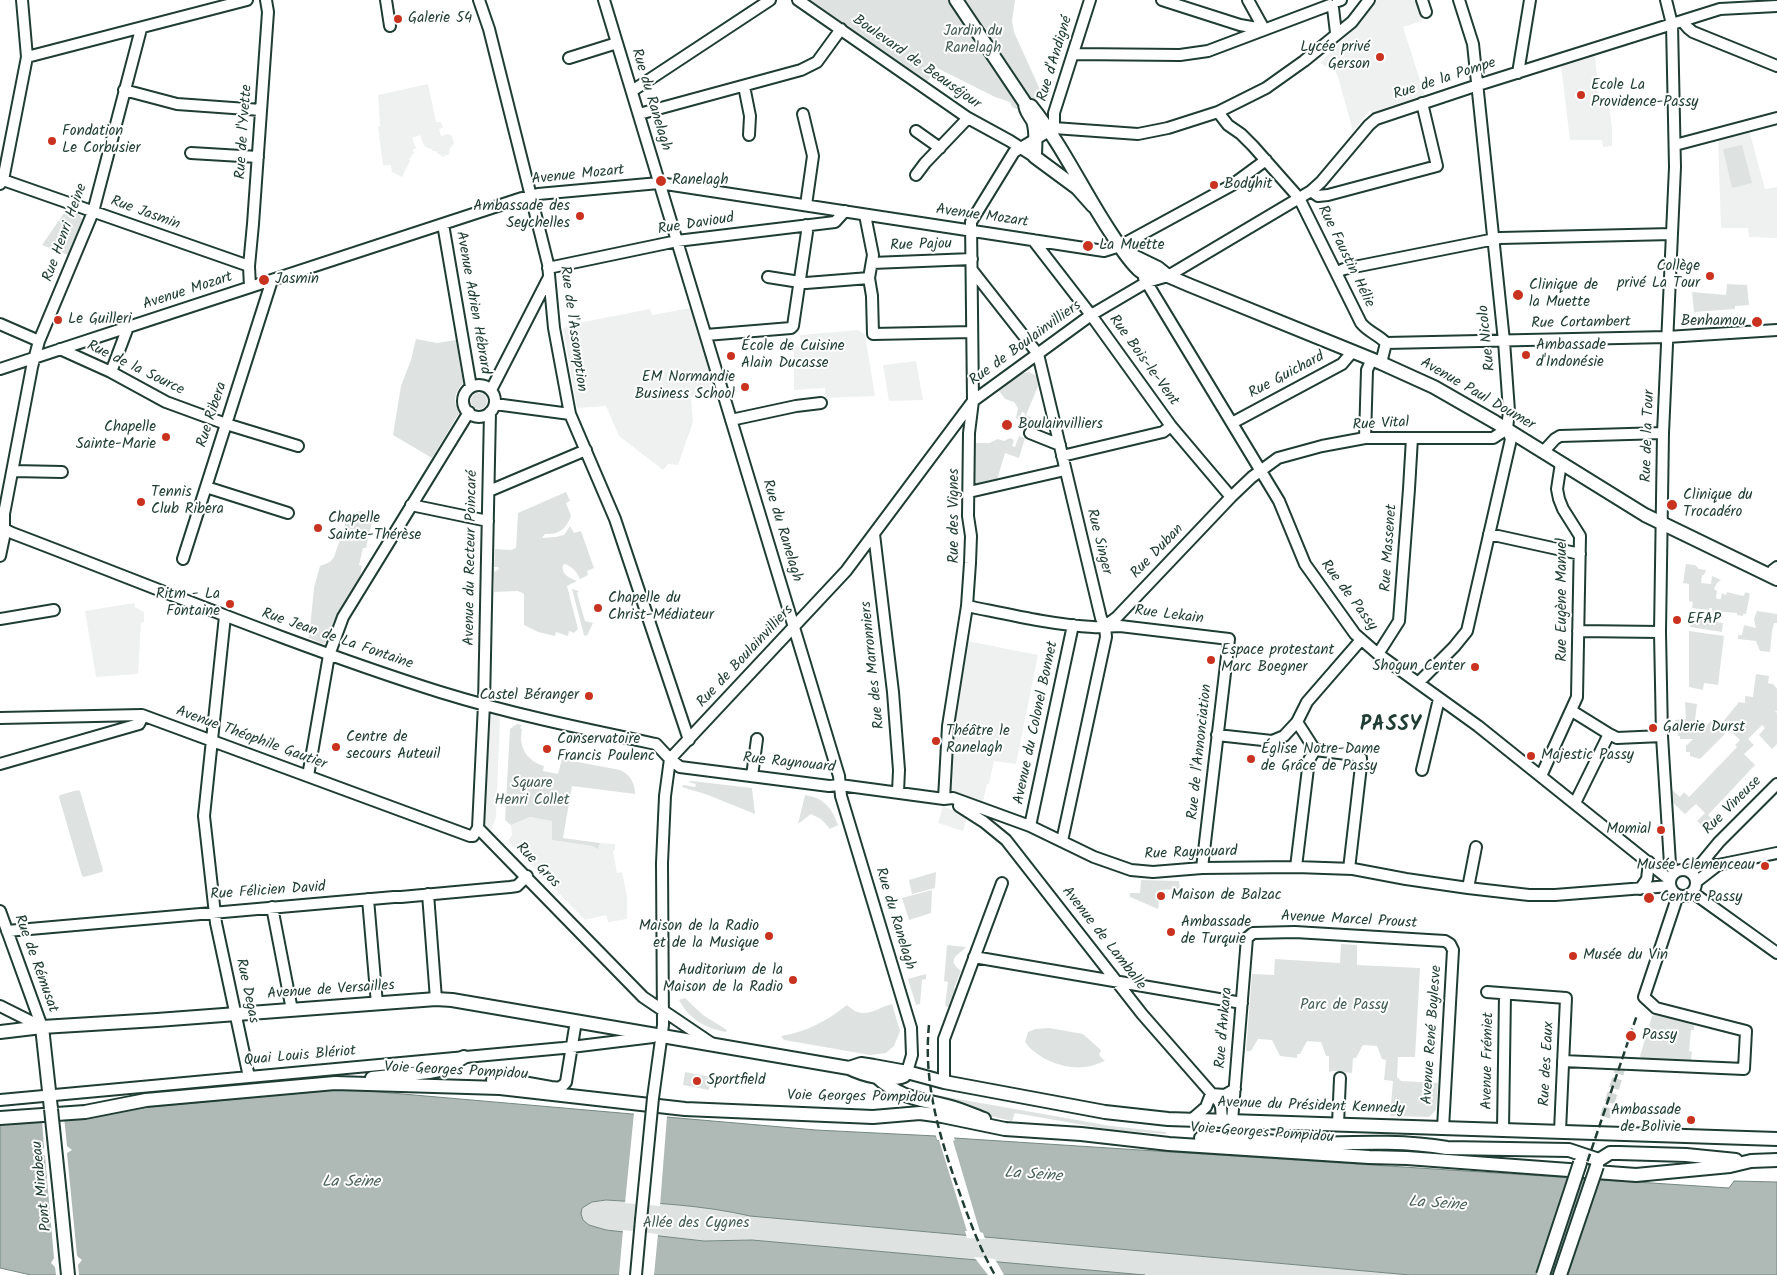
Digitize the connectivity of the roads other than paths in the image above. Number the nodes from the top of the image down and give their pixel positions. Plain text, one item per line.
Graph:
1 (22, 0) edge
2 (247, 0) edge
3 (266, 0) edge
4 (386, 0) edge
5 (478, 0) edge
6 (604, 0) edge
7 (770, 0) edge
8 (798, 0) edge
9 (956, 0) edge
10 (1090, 0) edge
11 (1162, 0) edge
12 (1248, 0) edge
13 (1369, 0) edge
14 (1422, 0) edge
15 (1459, 0) edge
16 (1530, 0) edge
17 (1666, 0) edge
18 (1335, 2) edge
19 (1777, 6) edge
20 (1426, 12) dead end
21 (1677, 22) junction
22 (390, 26) dead end
23 (140, 29) junction
24 (840, 29) junction
25 (1264, 29) junction
26 (1336, 34) junction
27 (617, 43) junction
28 (1073, 54) junction
29 (27, 57) junction
30 (569, 58) dead end
31 (1777, 66) edge
32 (1518, 73) junction
33 (1478, 85) junction
34 (744, 86) junction
35 (124, 90) junction
36 (632, 91) junction
37 (1025, 103) junction
38 (1422, 103) junction
39 (261, 110) junction
40 (1218, 112) junction
41 (639, 114) junction
42 (803, 114) dead end
43 (968, 118) junction
44 (1777, 118) edge
45 (1051, 129) junction
46 (916, 130) dead end
47 (749, 135) dead end
48 (1034, 138) junction
49 (1675, 145) junction
50 (1020, 147) junction
51 (940, 148) junction
52 (191, 152) dead end
53 (258, 157) junction
54 (1034, 158) junction
55 (1266, 160) junction
56 (916, 175) dead end
57 (2, 182) edge
58 (659, 183) junction
59 (1311, 191) junction
60 (531, 195) junction
61 (1299, 198) junction
62 (806, 206) junction
63 (1093, 206) junction
64 (93, 212) junction
65 (845, 212) junction
66 (865, 215) junction
67 (443, 224) junction
68 (806, 225) junction
69 (971, 231) junction
70 (1672, 234) junction
71 (1492, 239) junction
72 (1032, 240) junction
73 (677, 241) junction
74 (1122, 249) junction
75 (972, 259) junction
76 (872, 263) junction
77 (249, 266) junction
78 (972, 270) junction
79 (1140, 271) junction
80 (549, 272) junction
81 (1337, 272) junction
82 (1168, 276) junction
83 (768, 277) dead end
84 (869, 278) junction
85 (272, 280) junction
86 (799, 282) junction
87 (1147, 282) junction
88 (250, 287) junction
89 (1091, 315) junction
90 (0, 324) edge
91 (128, 327) junction
92 (1777, 330) edge
93 (972, 332) junction
94 (706, 335) junction
95 (1667, 337) junction
96 (1504, 340) junction
97 (39, 342) junction
98 (1386, 343) junction
99 (60, 349) junction
100 (1353, 352) junction
101 (1038, 354) junction
102 (35, 357) junction
103 (1376, 361) junction
104 (0, 369) edge
105 (111, 372) junction
106 (471, 387) junction
107 (491, 390) junction
108 (973, 401) junction
109 (821, 403) dead end
110 (493, 408) junction
111 (468, 412) junction
112 (570, 414) junction
113 (731, 420) junction
114 (1232, 423) junction
115 (226, 424) junction
116 (1171, 426) junction
117 (1507, 429) junction
118 (1030, 433) dead end
119 (1663, 433) junction
120 (1365, 438) junction
121 (1412, 438) junction
122 (1060, 445) junction
123 (298, 446) dead end
124 (586, 450) junction
125 (1543, 452) junction
126 (1062, 456) junction
127 (1561, 463) junction
128 (13, 470) junction
129 (1065, 470) junction
130 (1260, 470) junction
131 (62, 472) dead end
132 (206, 487) junction
133 (488, 491) junction
134 (969, 492) junction
135 (1231, 497) junction
136 (411, 505) junction
137 (288, 512) dead end
138 (488, 521) junction
139 (1661, 524) junction
140 (2, 527) edge
141 (874, 534) junction
142 (1489, 534) junction
143 (1580, 554) junction
144 (0, 556) edge
145 (183, 559) dead end
146 (1775, 574) edge
147 (967, 606) junction
148 (54, 610) dead end
149 (225, 616) junction
150 (0, 619) edge
151 (1073, 625) junction
152 (1105, 626) junction
153 (794, 628) junction
154 (1578, 631) junction
155 (1660, 632) junction
156 (1229, 639) joint
157 (1360, 641) junction
158 (1378, 654) junction
159 (329, 655) junction
160 (1418, 683) junction
161 (1440, 699) junction
162 (484, 704) junction
163 (1572, 711) junction
164 (122, 715) junction
165 (142, 715) junction
166 (0, 718) edge
167 (1297, 722) junction
168 (123, 729) junction
169 (1609, 734) junction
170 (1217, 735) junction
171 (1662, 736) junction
172 (756, 739) dead end
173 (212, 740) junction
174 (689, 740) junction
175 (1315, 750) junction
176 (670, 759) junction
177 (0, 764) edge
178 (1422, 770) dead end
179 (308, 776) junction
180 (752, 776) junction
181 (1541, 776) junction
182 (1777, 784) edge
183 (840, 785) junction
184 (898, 792) junction
185 (944, 799) junction
186 (1575, 803) junction
187 (964, 805) junction
188 (1030, 826) junction
189 (478, 828) junction
190 (1062, 841) junction
191 (1476, 847) dead end
192 (1777, 853) edge
193 (1649, 862) junction
194 (1700, 865) junction
195 (1718, 865) junction
196 (1296, 867) junction
197 (1202, 868) junction
198 (1349, 869) junction
199 (527, 876) junction
200 (1671, 876) junction
201 (1693, 877) junction
202 (1002, 883) dead end
203 (1468, 888) junction
204 (1640, 889) junction
205 (1692, 892) junction
206 (428, 894) junction
207 (1678, 895) junction
208 (368, 899) junction
209 (272, 907) junction
210 (0, 911) edge
211 (214, 911) junction
212 (8, 931) junction
213 (1248, 938) joint
214 (1450, 944) joint
215 (1777, 953) edge
216 (974, 956) junction
217 (1118, 982) junction
218 (1487, 992) dead end
219 (1505, 994) junction
220 (436, 999) junction
221 (1242, 1002) junction
222 (377, 1004) junction
223 (0, 1006) edge
224 (292, 1010) junction
225 (664, 1010) junction
226 (236, 1014) junction
227 (576, 1021) junction
228 (42, 1027) junction
229 (0, 1032) edge
230 (662, 1037) junction
231 (711, 1044) junction
232 (572, 1047) junction
233 (464, 1057) junction
234 (1563, 1061) junction
235 (849, 1068) junction
236 (907, 1072) junction
237 (249, 1077) junction
238 (877, 1077) junction
239 (1340, 1078) dead end
240 (492, 1080) dead end
241 (335, 1082) junction
242 (944, 1082) junction
243 (1235, 1089) junction
244 (50, 1094) junction
245 (1211, 1094) junction
246 (0, 1100) edge
247 (0, 1118) edge
248 (1191, 1120) junction
249 (1227, 1121) junction
250 (1338, 1124) junction
251 (1443, 1128) junction
252 (1503, 1129) junction
253 (1025, 1130) junction
254 (1560, 1131) junction
255 (1126, 1138) junction
256 (1229, 1138) junction
257 (1777, 1139) edge
258 (1307, 1144) junction
259 (1459, 1148) junction
260 (1407, 1158) junction
261 (1581, 1159) junction
262 (1777, 1160) edge
263 (1751, 1161) junction
264 (1598, 1163) junction
265 (68, 1275) edge
266 (636, 1275) edge
267 (1543, 1275) edge
268 (1560, 1275) edge

1 - 29 street
2 - 23 street
3 - 39 street, Rue de l'Yvette
4 - 22 street
5 - 60 street, Rue de l'Assomption
6 - 27 street, Rue du Ranelagh
7 - 36 street
8 - 24 street, Boulevard de Beauséjour
9 - 37 main road
10 - 28 street, Rue d'Andigné
11 - 25 street
12 - 25 street
13 - 26 street
14 - 20 street
15 - 33 street, Rue Nicolo
16 - 32 street
17 - 21 street, Rue de la Tour
18 - 25 street
18 - 26 street
19 - 21 street, Rue de la Pompe
21 - 31 street
21 - 32 street, Rue de la Pompe
21 - 49 street, Rue de la Tour
23 - 29 street
23 - 35 street, Rue Henri Heine
24 - 34 street
24 - 43 street, Boulevard de Beauséjour
25 - 28 street
26 - 40 street
27 - 30 street
27 - 36 street, Rue du Ranelagh
28 - 45 street, Rue d'Andigné
29 - 57 street
32 - 33 street, Rue de la Pompe
33 - 38 street, Rue de la Pompe
33 - 71 street, Rue Nicolo
34 - 41 street
34 - 47 street
35 - 39 street
35 - 64 street, Rue Henri Heine
36 - 41 street, Rue du Ranelagh
37 - 45 main road
37 - 48 main road
38 - 59 street, Rue de la Pompe
38 - 59 street
39 - 53 street, Rue de l'Yvette
40 - 45 street
40 - 55 street, Rue Faustin Hélie
41 - 58 street, Rue du Ranelagh
42 - 62 street
43 - 50 street, Boulevard de Beauséjour
43 - 51 street
44 - 49 street
45 - 48 street
45 - 63 main road
46 - 51 street
48 - 50 street
48 - 54 main road
49 - 70 street, Rue de la Tour
50 - 54 street, Boulevard de Beauséjour
50 - 69 street
51 - 56 street
52 - 53 street
53 - 77 street, Rue de l'Yvette
54 - 63 main road
55 - 61 street, Rue Faustin Hélie
55 - 74 street, Avenue Mozart
57 - 64 street, Rue Jasmin
58 - 60 street, Avenue Mozart
58 - 62 street, Avenue Mozart
58 - 73 street, Rue du Ranelagh
59 - 61 street, Rue de la Pompe
60 - 67 street, Avenue Mozart
60 - 80 street, Rue de l'Assomption
61 - 81 street, Rue Faustin Hélie
61 - 82 street, Rue de la Pompe
62 - 65 street, Avenue Mozart
63 - 74 main road
64 - 77 street, Rue Jasmin
64 - 97 street, Rue Henri Heine
65 - 66 street, Avenue Mozart
65 - 68 street, Rue Davioud
66 - 69 street, Avenue Mozart
66 - 76 street
67 - 85 street, Avenue Mozart
67 - 106 street, Avenue Adrien Hébrard
68 - 73 street, Rue Davioud
68 - 86 street
69 - 72 street, Avenue Mozart
69 - 75 street, Rue des Vignes
70 - 71 street
70 - 95 street, Rue de la Tour
71 - 81 street
71 - 96 street, Rue Nicolo
72 - 74 street, Avenue Mozart
72 - 89 street, Rue Bois-le-Vent
73 - 80 street, Rue Davioud
73 - 94 street, Rue du Ranelagh
74 - 79 main road
74 - 82 main road
75 - 76 street, Rue Pajou
75 - 78 street, Rue des Vignes
76 - 84 street
77 - 88 street, Rue de l'Yvette
78 - 93 street, Rue des Vignes
78 - 101 street, Rue Singer
79 - 82 main road
79 - 87 street, Rue de Passy
80 - 107 street
80 - 112 street, Rue de l'Assomption
81 - 98 street, Rue Faustin Hélie
82 - 87 street
82 - 100 main road, Avenue Paul Doumer
83 - 86 street
84 - 86 street
84 - 93 street
85 - 88 street, Avenue Mozart
85 - 115 street, Rue Ribera
86 - 94 street
87 - 89 street, Rue de Boulainvilliers
87 - 114 street, Rue de Passy
88 - 91 street, Avenue Mozart
89 - 101 street, Rue de Boulainvilliers
89 - 116 street, Rue Bois-le-Vent
90 - 97 street
91 - 99 street, Avenue Mozart
91 - 105 street
92 - 95 street, Rue Cortambert
93 - 108 street, Rue des Vignes
94 - 113 street, Rue du Ranelagh
95 - 96 street, Rue Cortambert
95 - 119 street, Rue de la Tour
96 - 98 street, Rue Cortambert
96 - 117 street, Rue Nicolo
97 - 102 street, Rue Henri Heine
98 - 103 street
99 - 102 street, Avenue Mozart
99 - 105 street, Rue de la Source
100 - 103 main road, Avenue Paul Doumer
100 - 114 street, Rue Guichard
101 - 108 street, Rue de Boulainvilliers
101 - 122 street, Rue Singer
102 - 104 street, Avenue Mozart
102 - 128 street, Rue Henri Heine
103 - 117 main road, Avenue Paul Doumer
103 - 120 street
105 - 115 street, Rue de la Source
106 - 107 street
106 - 111 street
107 - 110 street
108 - 134 street, Rue des Vignes
108 - 141 street, Rue de Boulainvilliers
109 - 113 street
110 - 111 street
110 - 112 street
110 - 133 street, Avenue du Recteur Poincaré
111 - 136 street
112 - 124 street, Rue de l'Assomption
113 - 153 street, Rue du Ranelagh
114 - 130 street, Rue de Passy
115 - 123 street, Rue de la Source
115 - 132 street, Rue Ribera
116 - 126 street
116 - 135 street, Rue Bois-le-Vent
117 - 121 street, Rue Vital
117 - 125 main road, Avenue Paul Doumer
117 - 142 street, Rue Nicolo
118 - 122 street
119 - 125 street
119 - 139 street, Rue de la Tour
120 - 121 street, Rue Vital
120 - 130 street, Rue Vital
121 - 158 street, Rue Massenet
122 - 126 street, Rue Singer
124 - 133 street
124 - 174 street, Rue de l'Assomption
125 - 127 main road, Avenue Paul Doumer
126 - 129 street, Rue Singer
127 - 139 main road, Avenue Paul Doumer
127 - 143 street, Rue Eugène Manuel
128 - 131 street
128 - 140 street, Rue Henri Heine
129 - 134 street
129 - 152 street, Rue Singer
130 - 135 street, Rue Vital
130 - 157 street, Rue de Passy
132 - 137 street
132 - 145 street, Rue Ribera
133 - 138 street, Avenue du Recteur Poincaré
134 - 147 street, Rue des Vignes
135 - 152 street, Rue Duban
136 - 138 street
136 - 159 street
138 - 162 street, Avenue du Recteur Poincaré
139 - 146 main road, Avenue Paul Doumer
139 - 155 street, Rue de la Tour
140 - 144 street, Rue Henri Heine
140 - 149 street, Rue Jean de La Fontaine
141 - 153 street, Rue de Boulainvilliers
141 - 184 street, Rue des Marronniers
142 - 143 street
142 - 160 street, Rue Nicolo
143 - 154 street, Rue Eugène Manuel
147 - 151 street, Rue Lekain
147 - 185 street, Rue des Vignes
148 - 150 street
149 - 159 street, Rue Jean de La Fontaine
149 - 173 street, Rue Degas
151 - 152 street, Rue Lekain
151 - 188 street, Avenue du Colonel Bonnet
152 - 156 street, Rue Lekain
152 - 190 street, Rue Singer
153 - 174 street, Rue de Boulainvilliers
153 - 183 street, Rue du Ranelagh
154 - 155 street
154 - 163 street, Rue Eugène Manuel
155 - 171 street, Rue de la Tour
156 - 170 street, Rue de l'Annonciation
157 - 158 street, Rue de Passy
157 - 167 street
158 - 160 street, Rue de Passy
159 - 162 street, Rue Jean de La Fontaine
159 - 179 street
160 - 161 street, Rue de Passy
161 - 178 street
161 - 181 street, Rue de Passy
162 - 176 street, Rue Jean de La Fontaine
162 - 189 street
163 - 169 street
163 - 181 street, Rue Eugène Manuel
164 - 165 street, Avenue Théophile Gautier
164 - 166 street, Avenue Théophile Gautier
164 - 168 street
165 - 168 street
165 - 173 street, Avenue Théophile Gautier
167 - 170 street
167 - 175 street
168 - 177 street
169 - 171 street
169 - 186 street
170 - 197 street, Rue de l'Annonciation
171 - 200 street, Rue de la Tour
172 - 180 street
173 - 179 street, Avenue Théophile Gautier
173 - 211 street, Rue Degas
174 - 176 street, Rue de Boulainvilliers
175 - 196 street
175 - 198 street
176 - 180 street, Rue Raynouard
176 - 225 street
179 - 189 street, Avenue Théophile Gautier
180 - 183 street, Rue Raynouard
181 - 186 street, Rue de Passy
182 - 194 street, Rue Vineuse
183 - 184 street, Rue Raynouard
183 - 236 street, Rue du Ranelagh
184 - 185 street, Rue Raynouard
185 - 187 street, Avenue de Lamballe
186 - 193 street, Rue de Passy
187 - 188 street, Rue Raynouard
187 - 217 street, Avenue de Lamballe
188 - 190 street, Rue Raynouard
189 - 199 street, Rue Gros
190 - 197 street, Rue Raynouard
191 - 203 street
192 - 195 street
193 - 200 street, Rue de Passy
193 - 204 street
194 - 195 street
194 - 201 street, Rue Vineuse
195 - 201 street
196 - 197 street, Rue Raynouard
196 - 198 street, Rue Raynouard
198 - 203 street, Rue Raynouard
199 - 206 street, Rue Félicien David
199 - 225 street, Rue Gros
200 - 201 street
200 - 204 street, Rue Raynouard
200 - 207 street
201 - 205 street
202 - 216 street
203 - 204 street, Rue Raynouard
205 - 207 street
205 - 215 street
206 - 208 street, Rue Félicien David
206 - 220 street
207 - 234 street
208 - 209 street, Rue Félicien David
208 - 222 street
209 - 211 street, Rue Félicien David
209 - 224 street
210 - 212 street, Rue de Rémusat
211 - 212 street, Rue Félicien David
211 - 226 street, Rue Degas
212 - 228 street, Rue de Rémusat
213 - 214 street, Avenue Marcel Proust
213 - 221 street, Rue d'Ankara
214 - 251 street, Avenue René Boylesve
216 - 217 street
216 - 242 street
217 - 221 street
217 - 245 street, Avenue de Lamballe
218 - 219 street
219 - 234 street, Rue des Eaux
219 - 252 street, Avenue Frémiet
220 - 222 main road, Avenue de Versailles
220 - 227 main road, Avenue de Versailles
221 - 243 street, Rue d'Ankara
222 - 224 main road, Avenue de Versailles
223 - 228 street
224 - 226 main road, Avenue de Versailles
225 - 230 street
225 - 231 street, Avenue du Président Kennedy
226 - 228 main road, Avenue de Versailles
226 - 237 street, Rue Degas
227 - 230 main road, Avenue de Versailles
227 - 232 street
228 - 229 main road, Avenue de Versailles
228 - 244 main road, Pont Mirabeau
230 - 231 main road, Avenue du Président Kennedy
230 - 232 street, Quai Louis Blériot
230 - 266 street, bridge
231 - 235 main road, Avenue du Président Kennedy
232 - 233 street, Quai Louis Blériot
232 - 240 street
233 - 237 street, Quai Louis Blériot
233 - 241 main road
234 - 254 street, Rue des Eaux
235 - 236 main road, Avenue du Président Kennedy
235 - 238 main road, Avenue du Président Kennedy
236 - 238 main road
236 - 242 main road, Avenue du Président Kennedy
237 - 244 street, Quai Louis Blériot
238 - 253 main road
239 - 250 street
241 - 247 main road, Voie Georges Pompidou
241 - 253 main road, Voie Georges Pompidou
242 - 248 main road, Avenue du Président Kennedy
243 - 245 street
243 - 249 street, Rue d'Ankara
244 - 246 street, Quai Louis Blériot
244 - 265 main road, Pont Mirabeau, bridge
245 - 248 street
245 - 249 street, Avenue de Lamballe
248 - 249 main road, Avenue du Président Kennedy
249 - 250 main road, Avenue du Président Kennedy
249 - 256 main road
250 - 251 main road, Avenue du Président Kennedy
251 - 252 main road, Avenue du Président Kennedy
251 - 259 main road
252 - 254 main road, Avenue du Président Kennedy
253 - 255 main road, Voie Georges Pompidou
254 - 257 main road, Avenue du Président Kennedy
255 - 256 main road
255 - 260 main road, Voie Georges Pompidou
256 - 258 main road
258 - 259 main road
258 - 260 main road
259 - 261 main road
260 - 263 main road, Voie Georges Pompidou
261 - 264 main road
261 - 267 main road, bridge
262 - 263 main road, Voie Georges Pompidou
263 - 264 main road
264 - 268 main road, bridge

